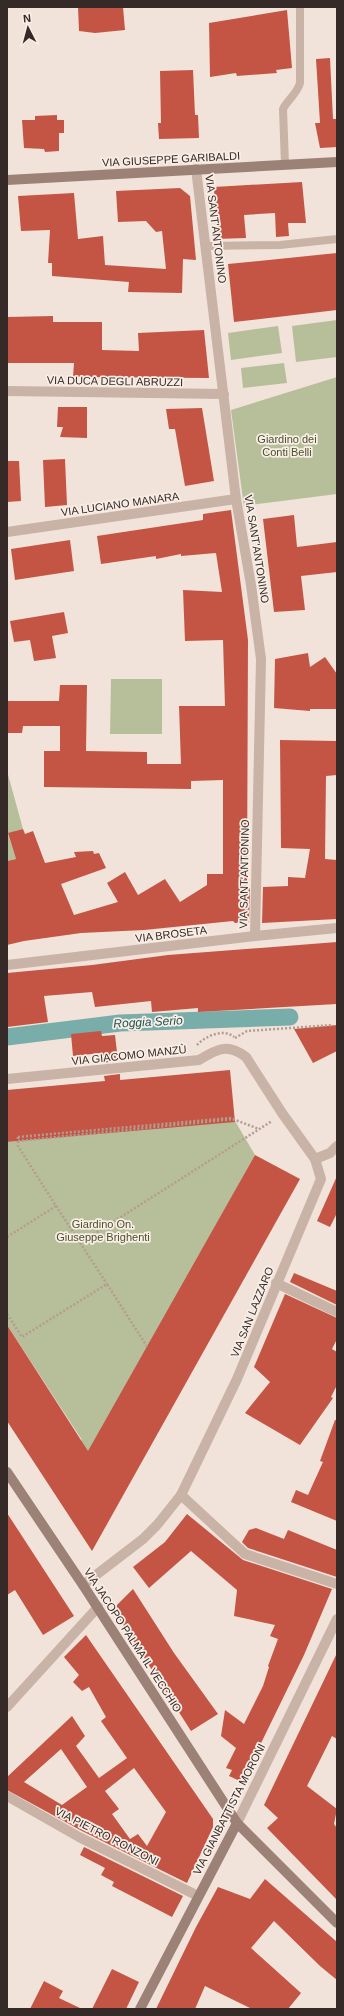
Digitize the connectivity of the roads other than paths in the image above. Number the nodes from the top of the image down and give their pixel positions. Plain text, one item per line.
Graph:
1 (300, 7) edge
2 (337, 162) edge
3 (284, 165) junction
4 (196, 169) junction
5 (7, 180) edge
6 (337, 239) edge
7 (206, 249) junction
8 (7, 391) edge
9 (224, 394) junction
10 (236, 499) junction
11 (7, 532) edge
12 (337, 928) edge
13 (255, 936) junction
14 (7, 965) edge
15 (7, 1079) edge
16 (337, 1146) edge
17 (315, 1159) junction
18 (276, 1283) junction
19 (337, 1312) edge
20 (7, 1472) edge
21 (181, 1495) junction
22 (337, 1584) edge
23 (83, 1585) junction
24 (98, 1608) junction
25 (337, 1620) edge
26 (7, 1707) edge
27 (7, 1796) edge
28 (237, 1823) junction
29 (198, 1896) junction
30 (337, 1923) edge
31 (140, 2009) edge

1 - 3 lane
2 - 3 street, VIA GIUSEPPE GARIBALDI
3 - 4 street, VIA GIUSEPPE GARIBALDI
4 - 5 street, VIA GIUSEPPE GARIBALDI
4 - 7 street, VIA SANT'ANTONINO
6 - 7 lane
7 - 9 street, VIA SANT'ANTONINO
8 - 9 street, VIA DUCA DEGLI ABRUZZI
9 - 10 street, VIA SANT'ANTONINO
10 - 11 street, VIA LUCIANO MANARA
10 - 13 street, VIA SANT'ANTONINO
12 - 13 street, VIA BROSETA
13 - 14 street, VIA BROSETA
15 - 17 street, VIA GIACOMO MANZÙ
16 - 17 street
17 - 18 street, VIA SAN LAZZARO
18 - 19 street
18 - 21 street, VIA SAN LAZZARO
20 - 23 street, VIA JACOPO PALMA IL VECCHIO
21 - 22 street
21 - 23 street, VIA SAN LAZZARO
23 - 24 street, VIA JACOPO PALMA IL VECCHIO
24 - 26 street
24 - 28 street, VIA JACOPO PALMA IL VECCHIO
25 - 28 street, VIA GIANBATTISTA MORONI
27 - 29 street, VIA PIETRO RONZONI
28 - 29 street, VIA GIANBATTISTA MORONI
28 - 30 street, VIA JACOPO PALMA IL VECCHIO
29 - 31 street, VIA GIANBATTISTA MORONI

